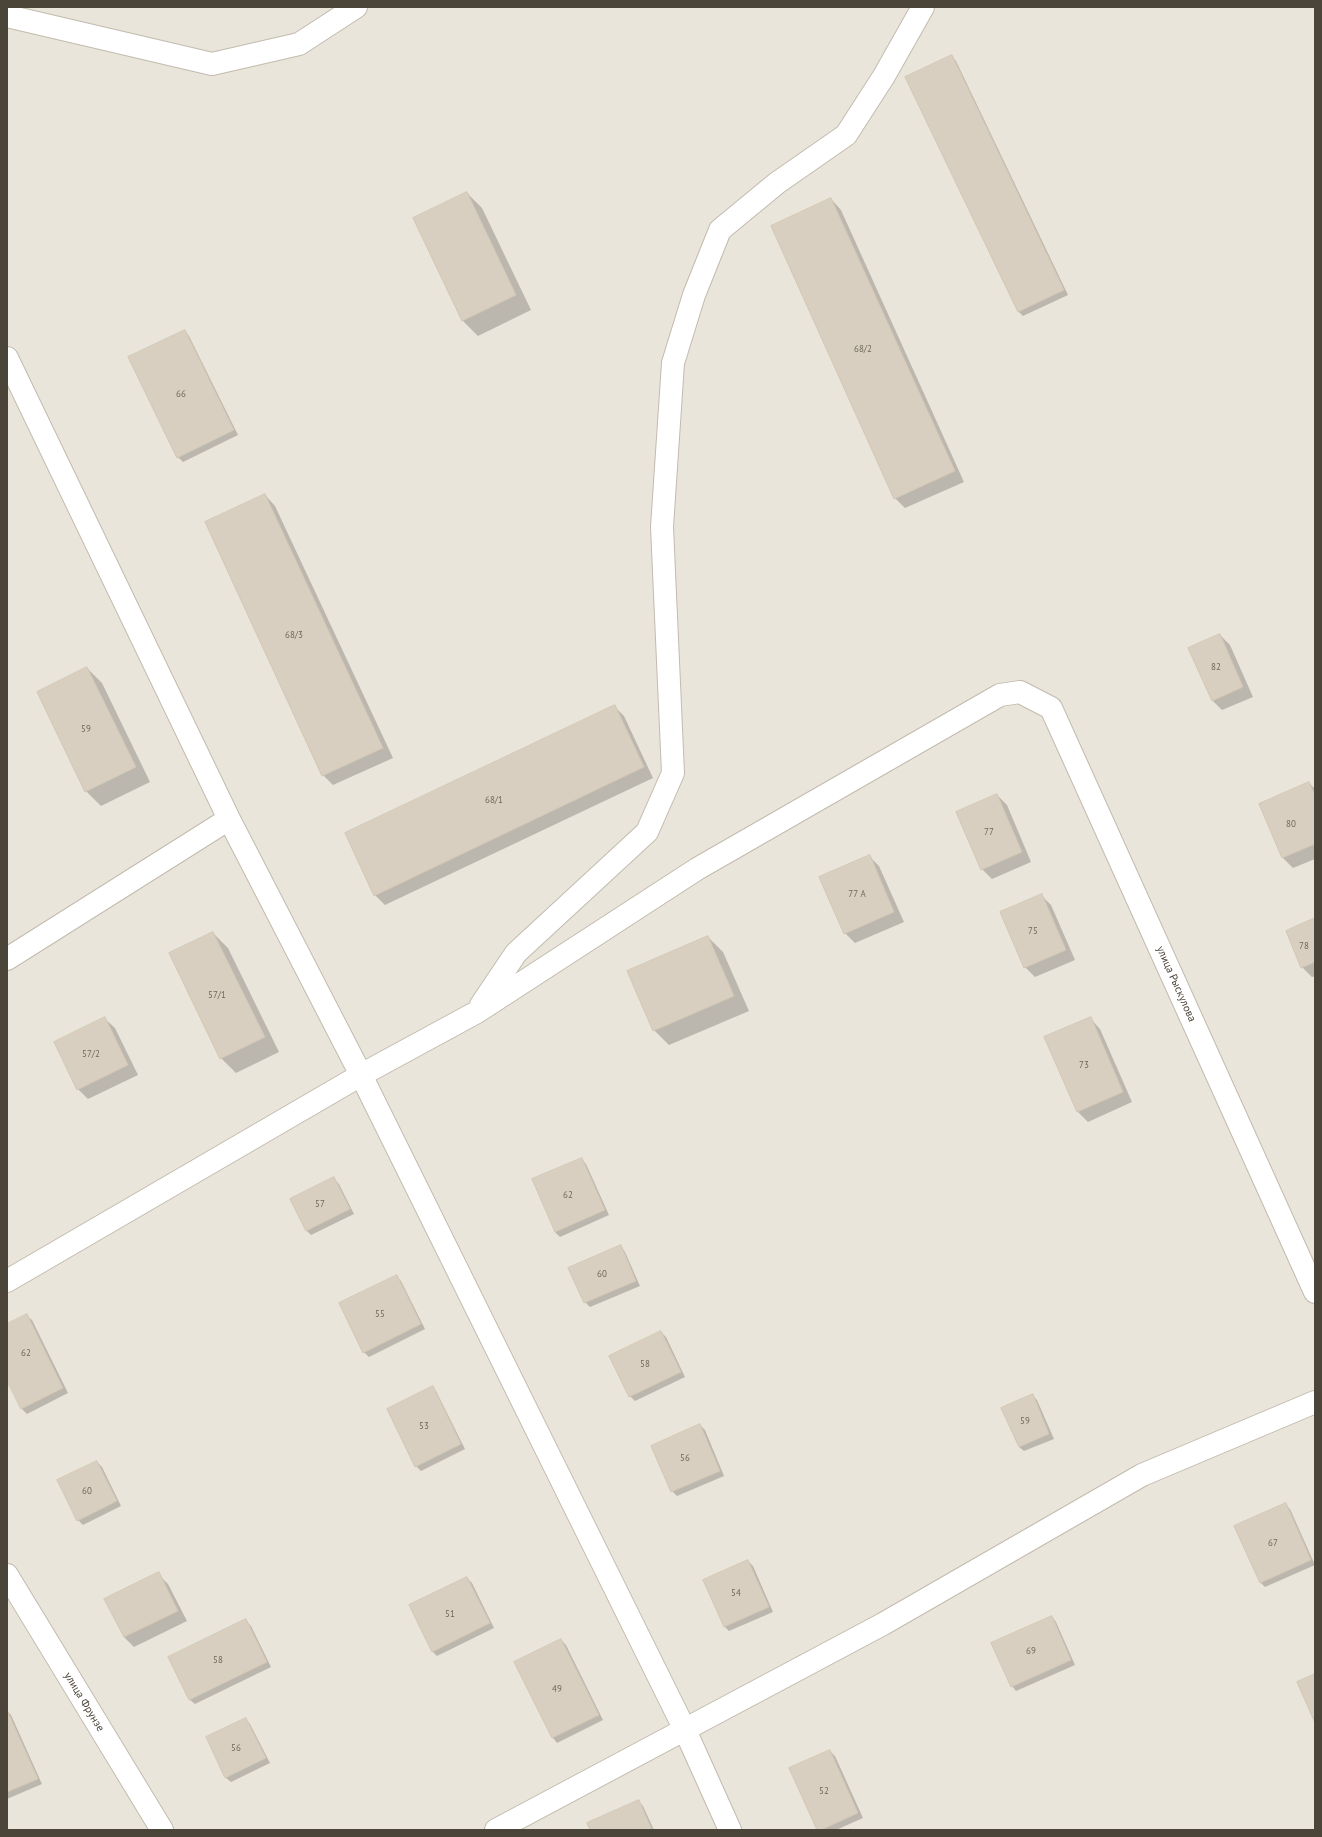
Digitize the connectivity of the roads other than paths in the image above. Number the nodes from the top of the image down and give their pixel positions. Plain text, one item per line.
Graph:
1 (356, 7) edge
2 (923, 7) edge
3 (7, 16) edge
4 (7, 358) edge
5 (229, 819) junction
6 (7, 959) edge
7 (477, 1012) junction
8 (361, 1075) junction
9 (7, 1282) edge
10 (1315, 1292) edge
11 (1315, 1402) edge
12 (7, 1575) edge
13 (685, 1730) junction
14 (162, 1830) edge
15 (496, 1830) edge
16 (730, 1830) edge

1 - 3 street
2 - 7 street
4 - 5 street
5 - 6 street
5 - 8 street
7 - 8 street
7 - 10 street, улица Рыскулова
8 - 9 street
8 - 13 street
11 - 13 street
12 - 14 street, улица Фрунзе
13 - 15 street
13 - 16 street

